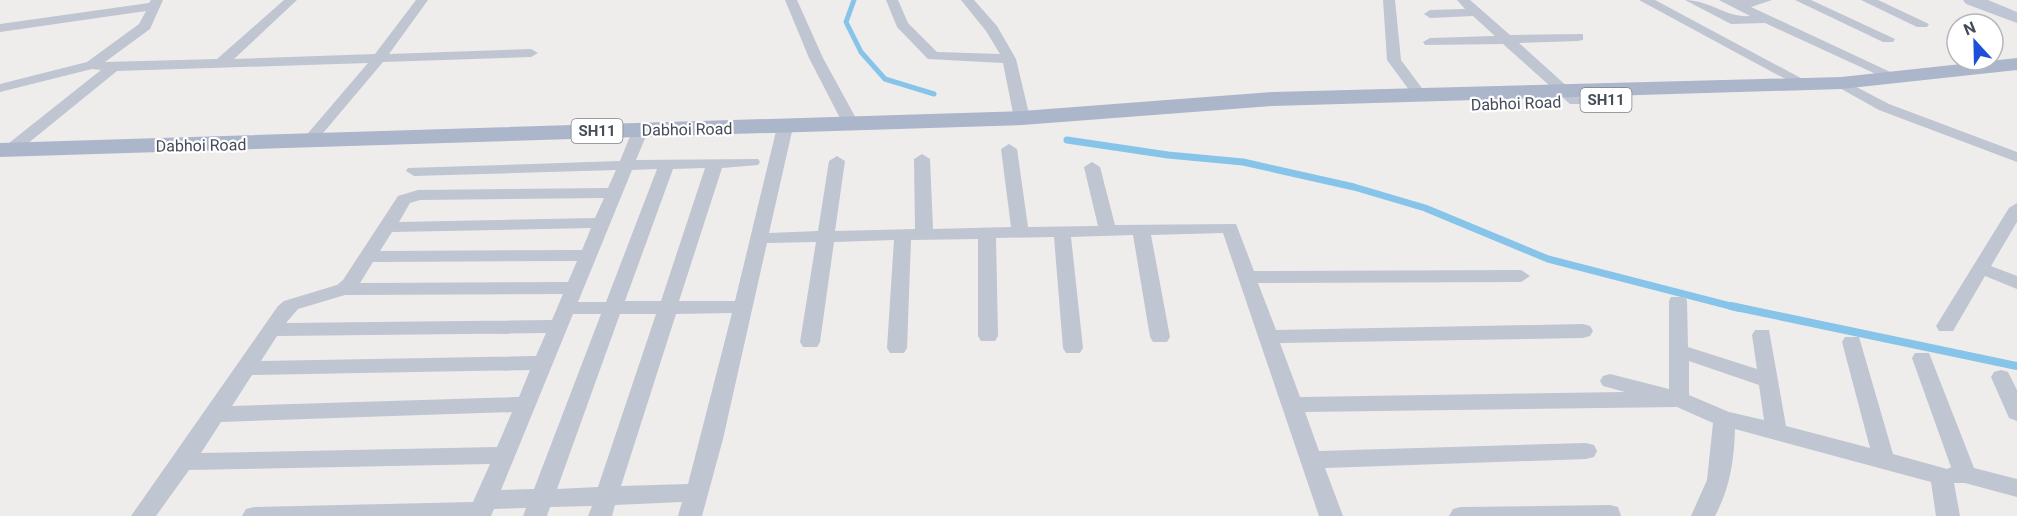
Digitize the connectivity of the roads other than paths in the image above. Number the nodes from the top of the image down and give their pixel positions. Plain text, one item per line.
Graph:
1 (291, 0) edge
2 (422, 0) edge
3 (792, 0) edge
4 (892, 0) edge
5 (967, 0) edge
6 (1389, 0) edge
7 (1463, 0) edge
8 (1645, 0) edge
9 (1691, 0) edge
10 (1766, 0) edge
11 (1801, 0) edge
12 (1867, 0) edge
13 (1972, 0) edge
14 (1996, 0) edge
15 (155, 3) edge
16 (1732, 3) edge
17 (2017, 8) edge
18 (1477, 12) junction
19 (1430, 14) dead end
20 (2017, 18) edge
21 (1767, 19) junction
22 (1922, 24) dead end
23 (0, 28) edge
24 (1578, 37) dead end
25 (1888, 39) dead end
26 (1507, 40) junction
27 (1430, 42) dead end
28 (531, 53) dead end
29 (378, 59) junction
30 (1008, 59) junction
31 (220, 64) junction
32 (2017, 64) edge
33 (92, 65) junction
34 (114, 67) junction
35 (2017, 76) edge
36 (1894, 77) junction
37 (1841, 82) junction
38 (1805, 84) junction
39 (0, 88) edge
40 (1420, 95) junction
41 (1571, 96) junction
42 (1864, 96) junction
43 (1194, 107) junction
44 (1022, 118) junction
45 (850, 122) junction
46 (784, 127) junction
47 (641, 129) junction
48 (308, 142) junction
49 (5, 150) edge
50 (1009, 150) dead end
51 (2017, 157) edge
52 (922, 159) dead end
53 (837, 161) dead end
54 (752, 162) dead end
55 (667, 163) junction
56 (715, 163) junction
57 (626, 164) junction
58 (1092, 167) dead end
59 (414, 171) dead end
60 (614, 193) junction
61 (2017, 208) edge
62 (601, 223) junction
63 (387, 226) junction
64 (1141, 229) junction
65 (1108, 230) junction
66 (1062, 231) junction
67 (987, 232) junction
68 (1020, 232) junction
69 (903, 234) junction
70 (924, 234) junction
71 (827, 236) junction
72 (759, 238) junction
73 (588, 255) junction
74 (367, 257) junction
75 (1981, 268) junction
76 (1521, 276) dead end
77 (1248, 277) junction
78 (2017, 283) edge
79 (574, 288) junction
80 (344, 289) junction
81 (1678, 302) dead end
82 (742, 307) junction
83 (565, 308) junction
84 (613, 308) junction
85 (669, 308) junction
86 (558, 326) junction
87 (1946, 326) dead end
88 (272, 330) junction
89 (1583, 331) dead end
90 (1762, 335) dead end
91 (988, 336) dead end
92 (1160, 337) dead end
93 (1269, 337) junction
94 (810, 342) dead end
95 (1852, 342) dead end
96 (897, 348) dead end
97 (1073, 348) dead end
98 (1679, 351) junction
99 (1922, 358) dead end
100 (542, 363) junction
101 (246, 368) junction
102 (2001, 377) dead end
103 (1610, 381) dead end
104 (1769, 381) junction
105 (1679, 399) junction
106 (524, 404) junction
107 (1292, 405) junction
108 (2017, 413) edge
109 (215, 414) junction
110 (1724, 419) junction
111 (1776, 431) junction
112 (1586, 451) dead end
113 (503, 455) junction
114 (1312, 460) junction
115 (1884, 461) junction
116 (183, 462) junction
117 (1965, 474) junction
118 (1941, 476) junction
119 (2017, 488) edge
120 (696, 492) junction
121 (603, 506) edge
122 (538, 507) edge
123 (481, 509) edge
124 (1610, 514) dead end
125 (142, 516) edge
126 (254, 516) edge
127 (690, 516) edge
128 (1331, 516) edge
129 (1461, 516) edge
130 (1703, 516) edge
131 (1948, 516) edge

1 - 31 street
2 - 29 street
3 - 45 street
4 - 30 street
5 - 30 street
6 - 40 street
7 - 18 street
8 - 38 street
9 - 21 street
10 - 16 street
11 - 25 street
12 - 22 street
13 - 20 street
14 - 17 street
15 - 23 street
15 - 33 street
16 - 21 street
18 - 19 street
18 - 26 street
21 - 36 street
24 - 26 street
26 - 27 street
26 - 41 street
28 - 29 street
29 - 31 street
29 - 48 street
30 - 44 street
31 - 34 street
32 - 36 main road, Dabhoi Road / SH11
33 - 34 street
33 - 39 street
34 - 49 street
35 - 42 main road, Dabhoi Road / SH11
36 - 37 main road, Dabhoi Road / SH11
37 - 38 main road, Dabhoi Road / SH11
37 - 42 street
38 - 41 main road, Dabhoi Road / SH11
40 - 41 main road, Dabhoi Road / SH11
40 - 43 main road, Dabhoi Road / SH11
41 - 42 main road, Dabhoi Road / SH11
41 - 43 main road, Dabhoi Road / SH11
42 - 51 street
43 - 44 main road, Dabhoi Road / SH11
44 - 45 main road, Dabhoi Road / SH11
45 - 46 main road, Dabhoi Road / SH11
46 - 47 main road, Dabhoi Road / SH11
46 - 72 street
47 - 48 main road, Dabhoi Road / SH11
47 - 57 street
48 - 49 main road, Dabhoi Road / SH11
50 - 68 street
52 - 70 street
53 - 71 street
54 - 56 street
55 - 56 street
55 - 57 street
55 - 84 street
56 - 85 street
57 - 59 street
57 - 60 street
58 - 65 street
60 - 62 street
60 - 63 street
61 - 75 street
62 - 63 street
62 - 73 street
63 - 74 street
64 - 65 street
64 - 77 street
64 - 92 street
65 - 66 street
66 - 68 street
66 - 97 street
67 - 68 street
67 - 70 street
67 - 91 street
69 - 70 street
69 - 71 street
69 - 96 street
71 - 72 street
71 - 94 street
72 - 82 street
73 - 74 street
73 - 79 street
74 - 80 street
75 - 78 street
75 - 87 street
76 - 77 street
77 - 93 street
79 - 80 street
79 - 83 street
80 - 88 street
81 - 98 street
82 - 85 street
82 - 120 street
83 - 84 street
83 - 86 street
84 - 85 street
84 - 122 street
85 - 121 street
86 - 88 street
86 - 100 street
88 - 101 street
89 - 93 street
90 - 104 street
93 - 107 street
95 - 115 street
98 - 104 street
98 - 105 street
99 - 117 street
100 - 101 street
100 - 106 street
101 - 109 street
102 - 108 street
103 - 105 street
104 - 111 street
105 - 107 street
105 - 110 street
106 - 109 street
106 - 113 street
107 - 114 street
109 - 116 street
110 - 111 street
110 - 130 street
111 - 115 street
112 - 114 street
113 - 116 street
113 - 123 street
114 - 128 street
115 - 118 street
116 - 125 street
117 - 118 street
117 - 119 street
118 - 131 street
120 - 121 street
120 - 127 street
121 - 122 street
122 - 123 street
123 - 126 street
124 - 129 street

